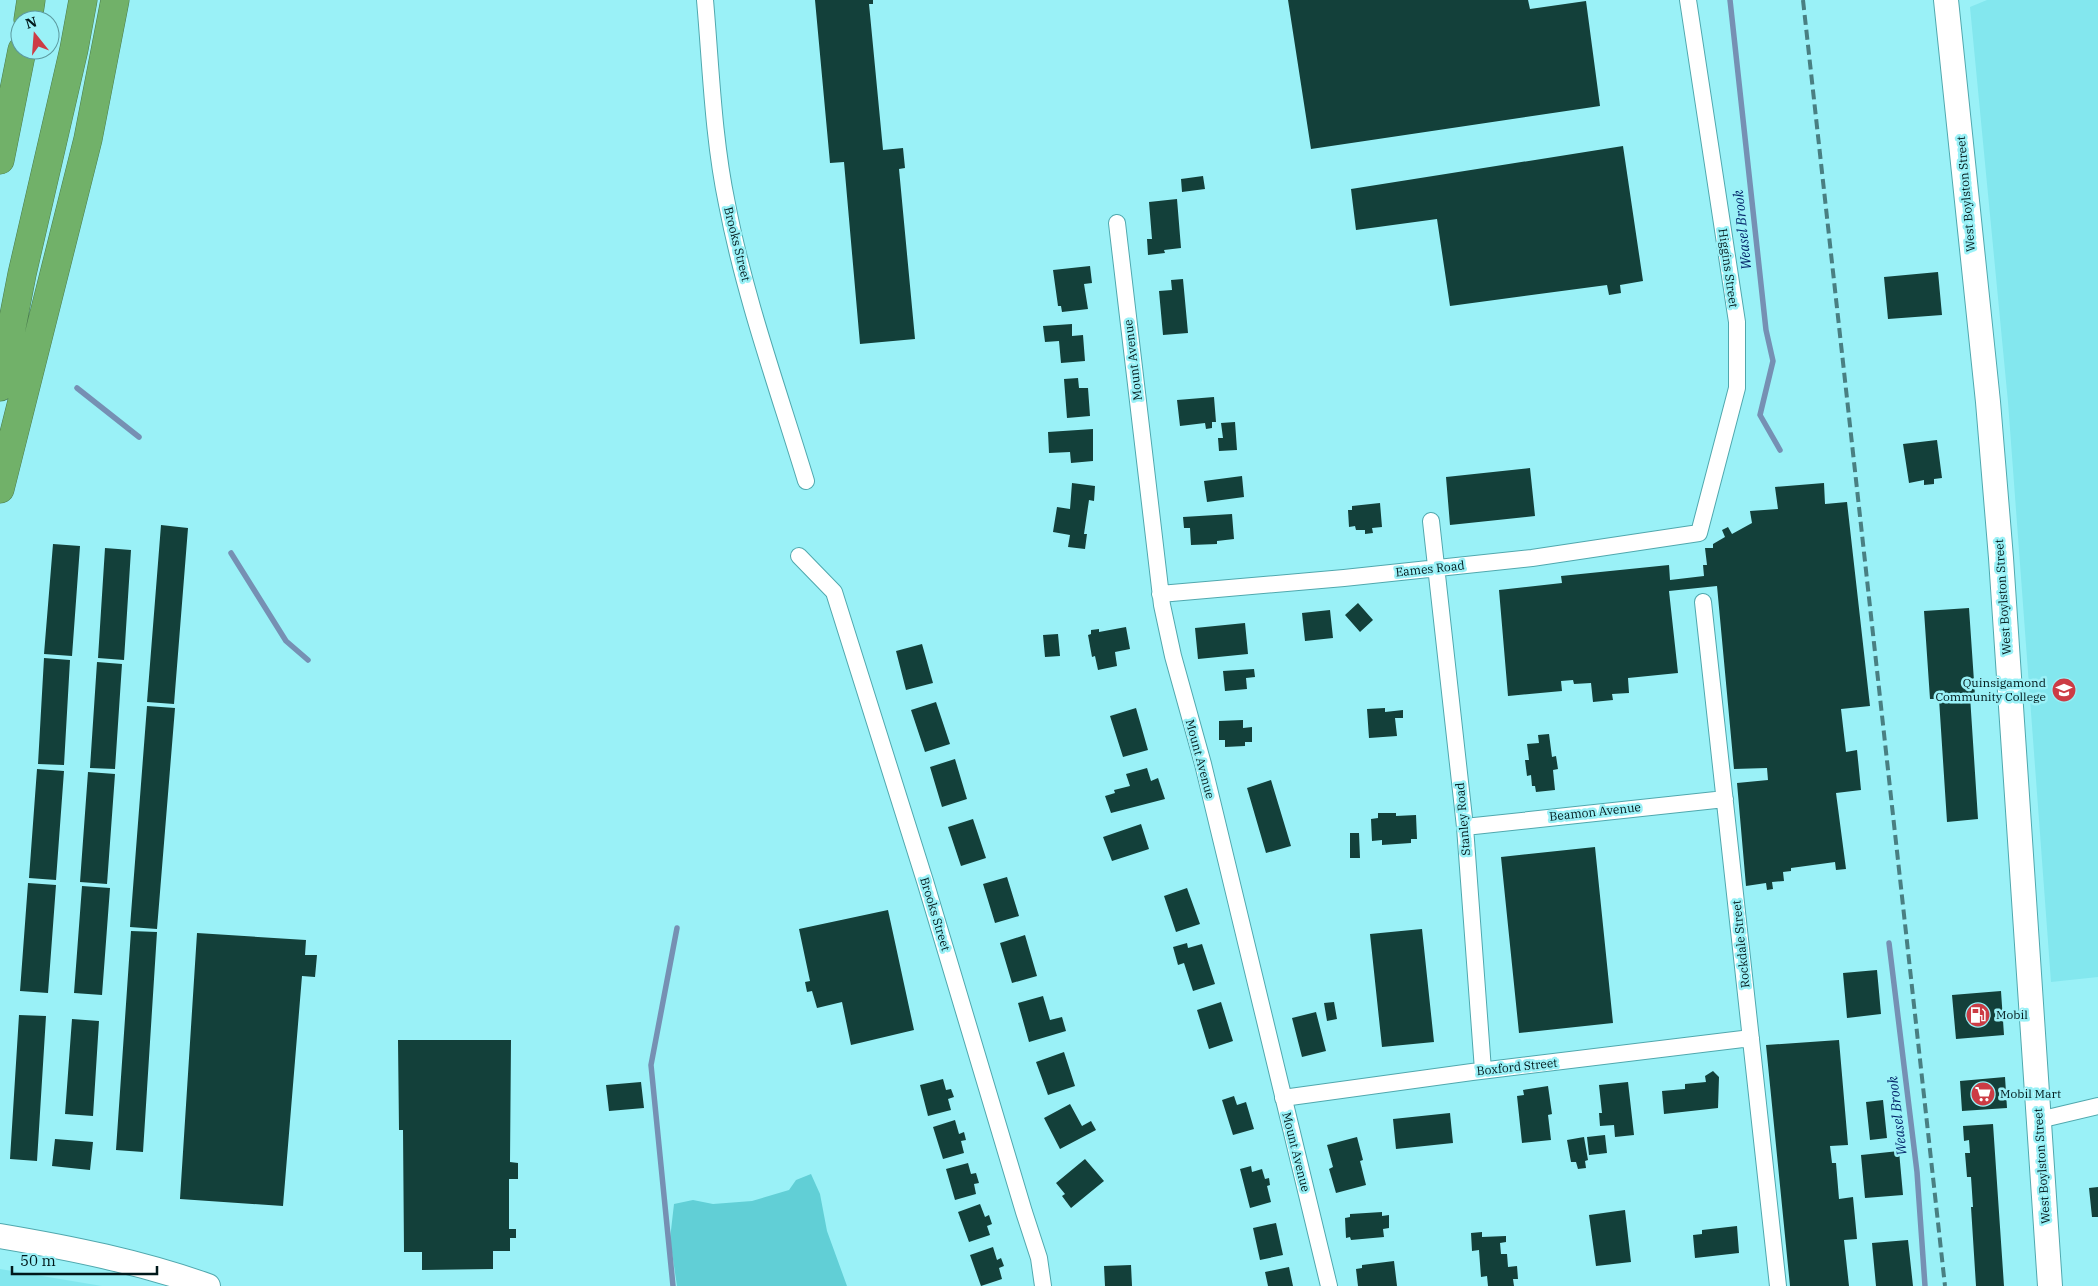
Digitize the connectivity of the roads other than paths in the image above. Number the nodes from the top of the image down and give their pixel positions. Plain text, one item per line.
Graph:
1 (83, 0) edge
2 (115, 0) edge
3 (705, 0) edge
4 (1688, 0) edge
5 (1946, 0) edge
6 (20, 60) edge
7 (0, 160) edge
8 (1117, 223) dead end
9 (0, 387) edge
10 (806, 481) dead end
11 (0, 489) edge
12 (1431, 521) dead end
13 (1699, 533) joint
14 (799, 556) dead end
15 (1436, 568) junction
16 (1160, 594) junction
17 (1703, 602) dead end
18 (1725, 799) junction
19 (1465, 827) junction
20 (1751, 1038) junction
21 (1482, 1070) junction
22 (1283, 1098) junction
23 (2098, 1106) edge
24 (2039, 1120) junction
25 (0, 1236) edge
26 (208, 1286) edge
27 (1043, 1286) edge
28 (1329, 1286) edge
29 (1778, 1286) edge
30 (2050, 1286) edge

1 - 9 highway
2 - 11 highway
3 - 10 street, Brooks Street
4 - 13 street, Higgins Street
5 - 24 main road, West Boylston Street
6 - 7 highway
8 - 16 street, Mount Avenue
12 - 15 street, Stanley Road
13 - 15 street, Eames Road
14 - 27 street, Brooks Street
15 - 16 street, Eames Road
15 - 19 street, Stanley Road
16 - 22 street, Mount Avenue
17 - 18 street, Rockdale Street
18 - 19 street, Beamon Avenue
18 - 20 street, Rockdale Street
19 - 21 street, Stanley Road
20 - 21 street, Boxford Street
20 - 29 street, Rockdale Street
21 - 22 street, Boxford Street
22 - 28 street, Mount Avenue
23 - 24 street
24 - 30 main road, West Boylston Street
25 - 26 main road

